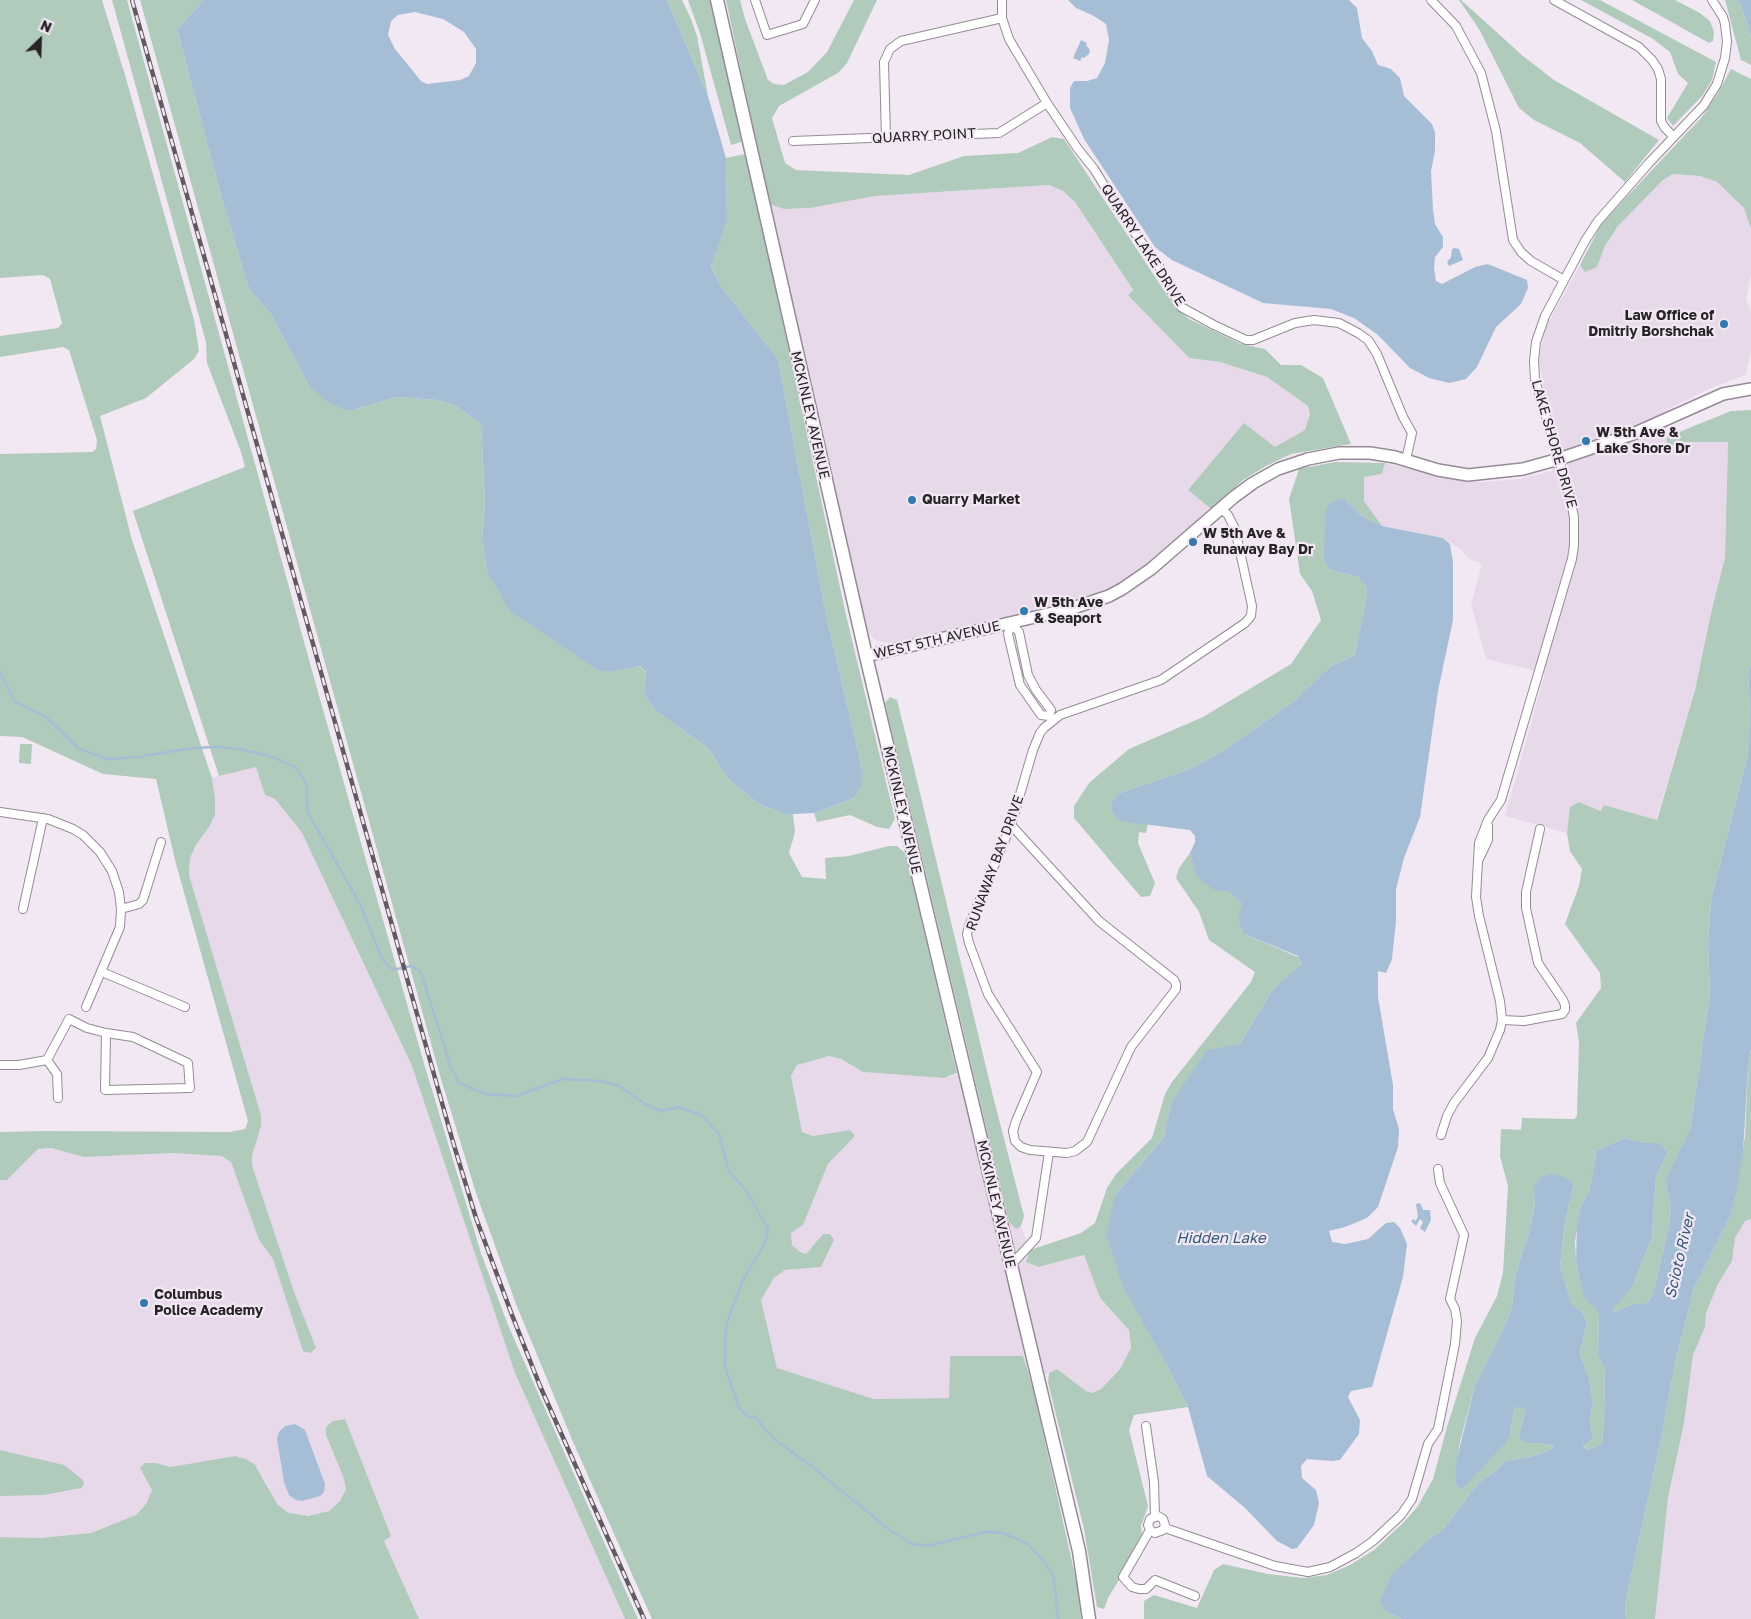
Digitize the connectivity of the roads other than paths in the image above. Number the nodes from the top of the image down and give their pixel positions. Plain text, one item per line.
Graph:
1 (717, 0) edge
2 (755, 0) edge
3 (815, 0) edge
4 (1002, 0) edge
5 (1431, 0) edge
6 (1554, 0) edge
7 (1712, 0) edge
8 (1002, 18) junction
9 (1047, 103) junction
10 (1674, 137) junction
11 (886, 139) junction
12 (793, 141) dead end
13 (1564, 280) junction
14 (1749, 389) edge
15 (1559, 459) junction
16 (1406, 460) junction
17 (1221, 508) junction
18 (1011, 623) junction
19 (866, 656) junction
20 (1051, 718) junction
21 (0, 812) edge
22 (43, 818) junction
23 (1011, 825) junction
24 (1540, 829) dead end
25 (161, 842) dead end
26 (22, 909) dead end
27 (121, 909) junction
28 (102, 972) junction
29 (185, 1007) dead end
30 (86, 1008) dead end
31 (1502, 1020) junction
32 (106, 1033) junction
33 (46, 1060) junction
34 (0, 1065) edge
35 (58, 1098) dead end
36 (1441, 1135) dead end
37 (1049, 1152) junction
38 (1438, 1168) dead end
39 (1011, 1265) junction
40 (1146, 1426) dead end
41 (1155, 1516) junction
42 (1165, 1528) junction
43 (1150, 1530) junction
44 (1195, 1596) dead end
45 (1089, 1619) edge

1 - 19 main road, MCKINLEY AVENUE
2 - 3 street
4 - 8 street, QUARRY LAKE DRIVE
5 - 13 street
6 - 10 street
7 - 10 street, LAKE SHORE DRIVE
8 - 9 street, QUARRY LAKE DRIVE
8 - 11 street
9 - 11 street, QUARRY POINT
9 - 16 street, QUARRY LAKE DRIVE
10 - 13 street, LAKE SHORE DRIVE
11 - 12 street, QUARRY POINT
13 - 15 street, LAKE SHORE DRIVE
14 - 15 main road, WEST 5TH AVENUE
15 - 16 main road, WEST 5TH AVENUE
15 - 31 street, LAKE SHORE DRIVE
16 - 17 main road, WEST 5TH AVENUE
17 - 18 main road, WEST 5TH AVENUE
17 - 20 street
18 - 19 main road, WEST 5TH AVENUE
18 - 20 street
18 - 20 street
19 - 39 main road, MCKINLEY AVENUE
20 - 23 street, RUNAWAY BAY DRIVE
21 - 22 street
22 - 26 street
22 - 27 street
23 - 37 street, RUNAWAY BAY DRIVE
23 - 37 street
24 - 31 street
25 - 27 street
27 - 28 street
28 - 29 street
28 - 30 street
31 - 36 street, LAKE SHORE DRIVE
32 - 32 street
32 - 33 street
33 - 34 street
33 - 35 street
37 - 39 street
38 - 42 street
39 - 45 main road, MCKINLEY AVENUE
40 - 41 street
41 - 42 street
41 - 43 street
42 - 43 street
43 - 44 street

